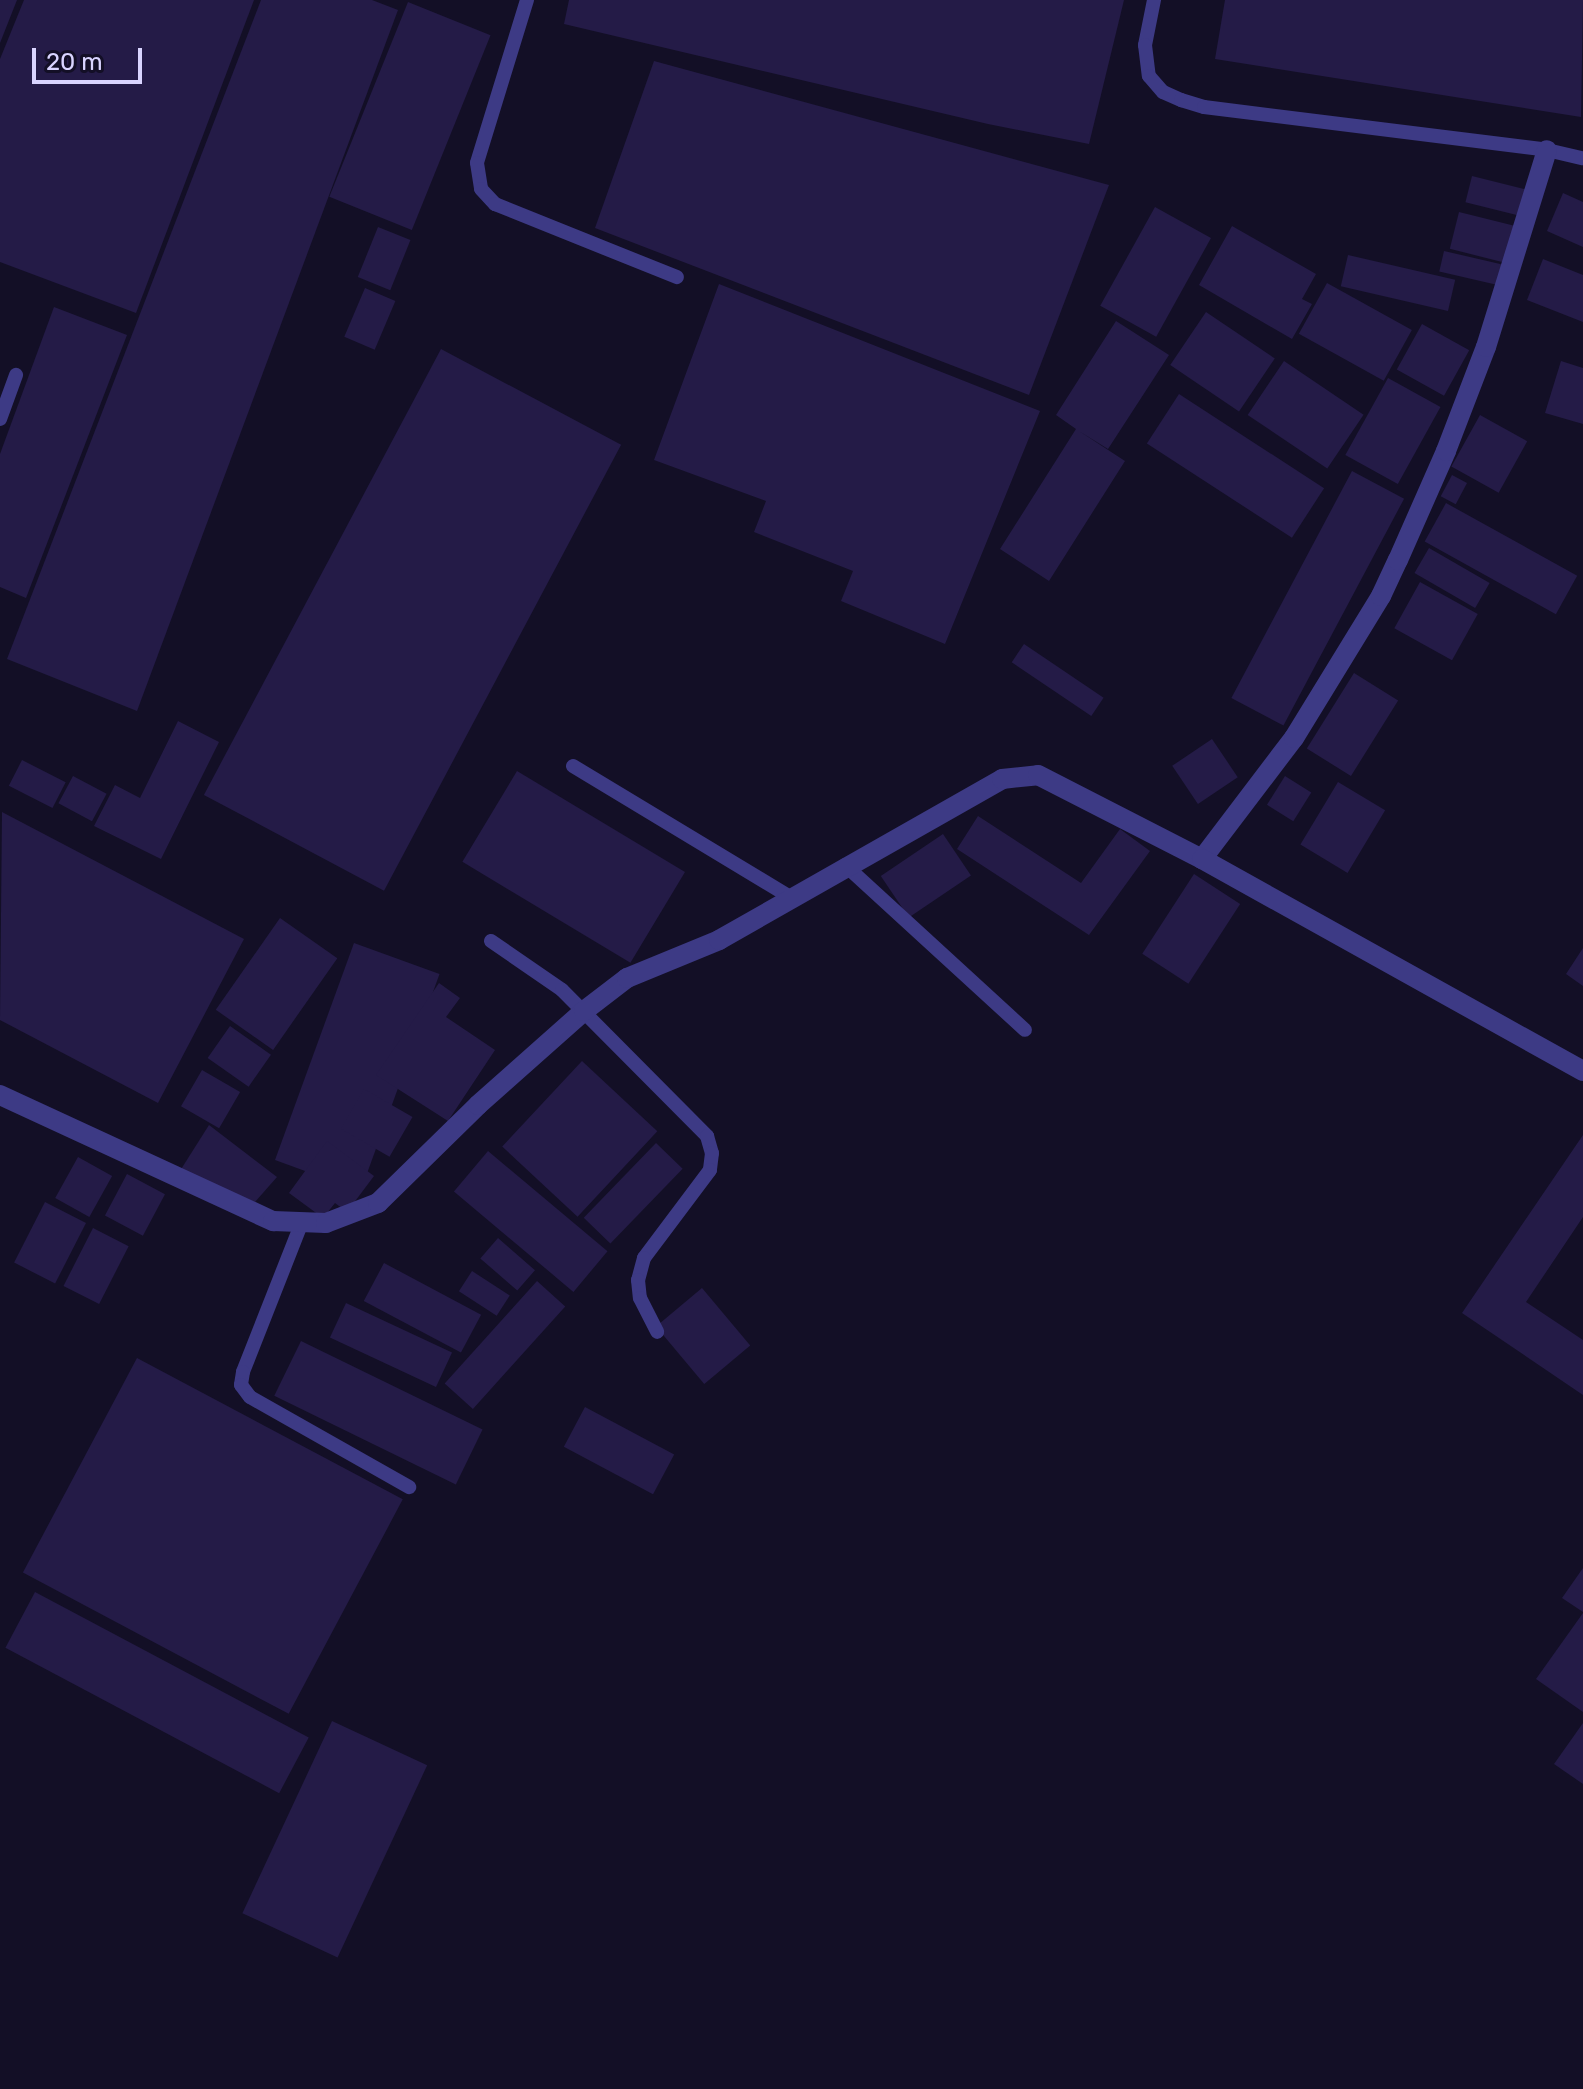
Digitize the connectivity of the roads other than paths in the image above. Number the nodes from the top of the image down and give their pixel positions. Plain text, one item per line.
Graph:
1 (527, 0) edge
2 (1154, 0) edge
3 (1547, 150) junction
4 (1583, 158) edge
5 (677, 277) dead end
6 (16, 375) dead end
7 (0, 419) edge
8 (573, 766) dead end
9 (1202, 859) junction
10 (845, 865) junction
11 (792, 898) junction
12 (491, 941) dead end
13 (584, 1011) junction
14 (1025, 1030) dead end
15 (1583, 1071) edge
16 (0, 1095) edge
17 (302, 1222) junction
18 (657, 1332) dead end
19 (409, 1487) dead end

1 - 5 lane
2 - 3 lane
3 - 4 lane
3 - 9 street
6 - 7 lane
8 - 11 lane
9 - 10 street
9 - 15 street
10 - 11 street
10 - 14 lane
11 - 13 street
12 - 13 lane
13 - 17 street
13 - 18 lane
16 - 17 street
17 - 19 lane

